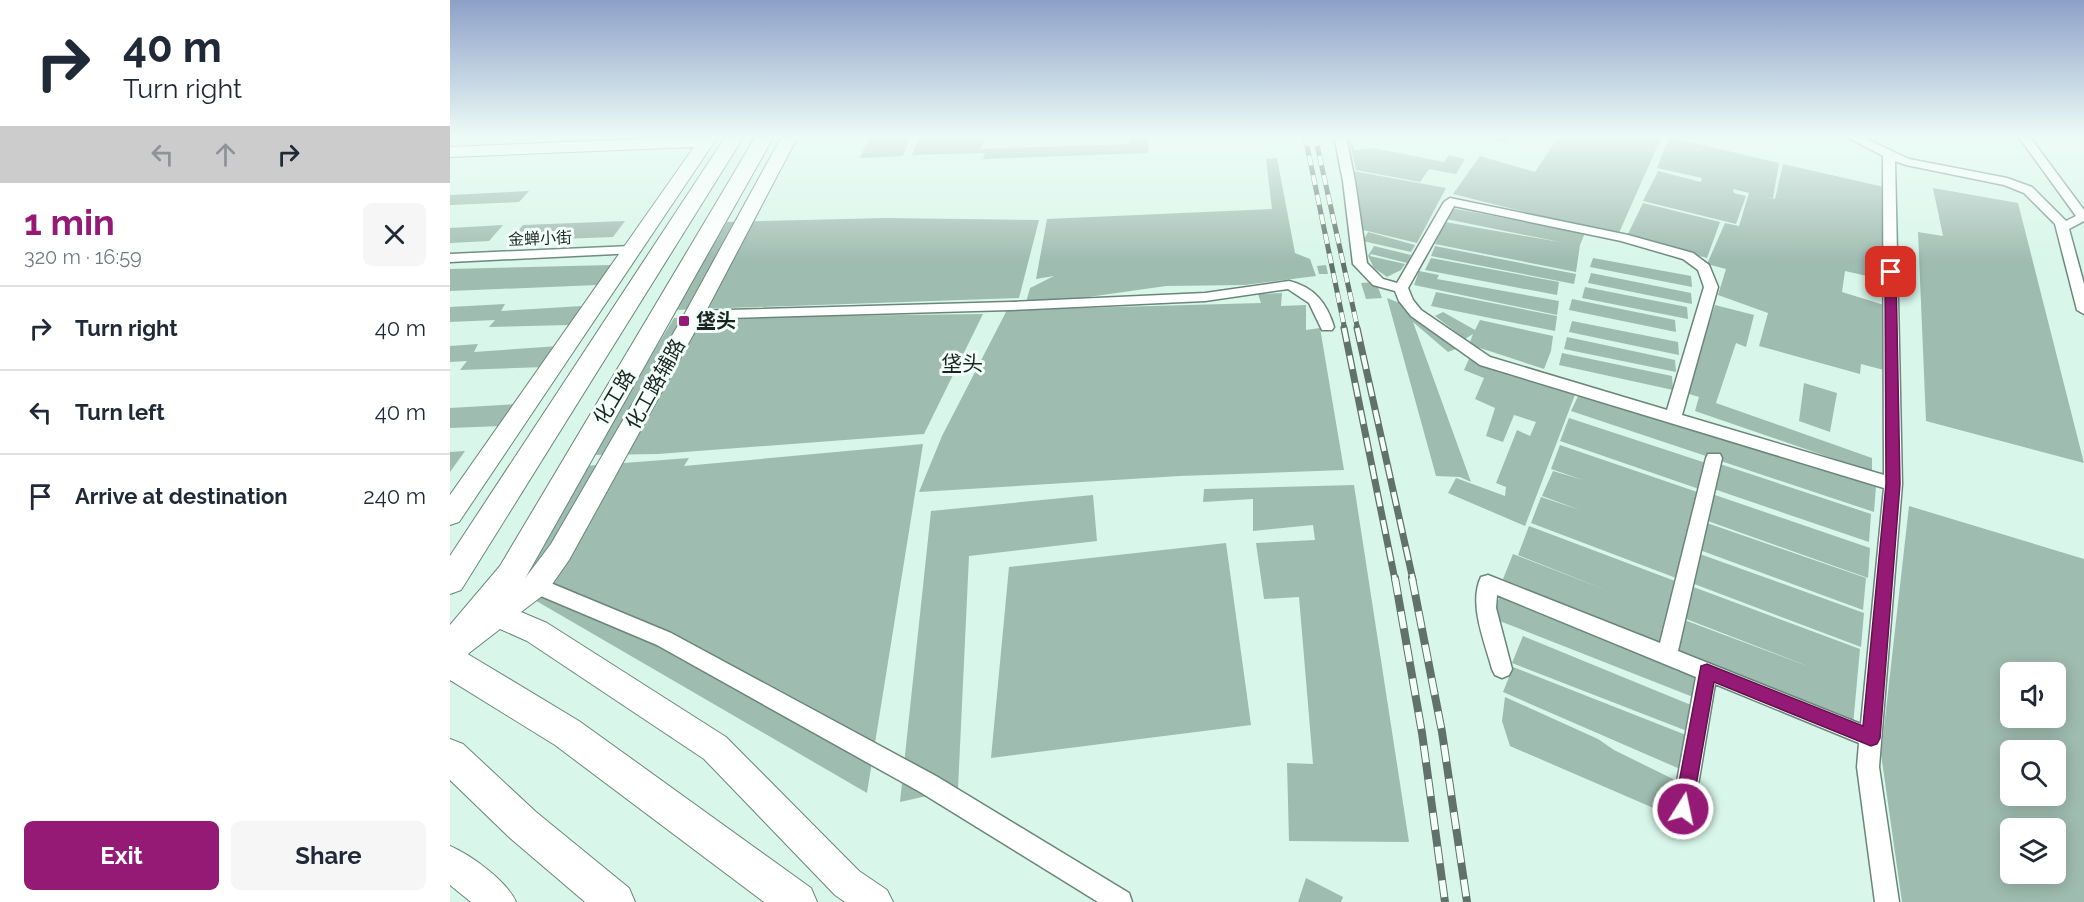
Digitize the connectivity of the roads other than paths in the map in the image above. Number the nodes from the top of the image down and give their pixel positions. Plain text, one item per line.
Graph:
1 (690, 178) edge
2 (698, 178) edge
3 (740, 178) edge
4 (767, 178) edge
5 (1348, 178) edge
6 (1890, 178) edge
7 (1987, 178) edge
8 (2054, 178) edge
9 (2062, 228) junction
10 (631, 250) junction
11 (450, 258) edge
12 (1401, 288) junction
13 (2084, 310) edge
14 (694, 315) junction
15 (1327, 327) dead end
16 (1673, 418) junction
17 (1714, 458) dead end
18 (1893, 484) junction
19 (450, 515) edge
20 (450, 581) edge
21 (536, 585) junction
22 (497, 615) junction
23 (450, 650) edge
24 (1666, 655) junction
25 (450, 660) edge
26 (1502, 669) dead end
27 (1707, 672) junction
28 (1871, 738) junction
29 (450, 756) edge
30 (1683, 809) dead end
31 (450, 862) edge
32 (498, 902) edge
33 (615, 902) edge
34 (797, 902) edge
35 (875, 902) edge
36 (1120, 902) edge
37 (1887, 902) edge

1 - 10 street
2 - 20 main road, 化工路
3 - 23 main road, 化工路
4 - 14 street, 化工路辅路
5 - 12 street
6 - 18 street
7 - 9 street
8 - 9 street
9 - 13 street
10 - 11 street, 金蝉小街
10 - 19 street
12 - 16 street
12 - 16 street
14 - 15 street
14 - 21 street, 化工路辅路
16 - 18 street
17 - 24 street
18 - 28 street
21 - 22 street, 化工路辅路
21 - 36 street
22 - 23 street, 化工路辅路
22 - 35 street
24 - 26 street
24 - 27 street
25 - 34 main road
27 - 28 street
27 - 30 street
28 - 37 street
29 - 33 main road
31 - 32 street

